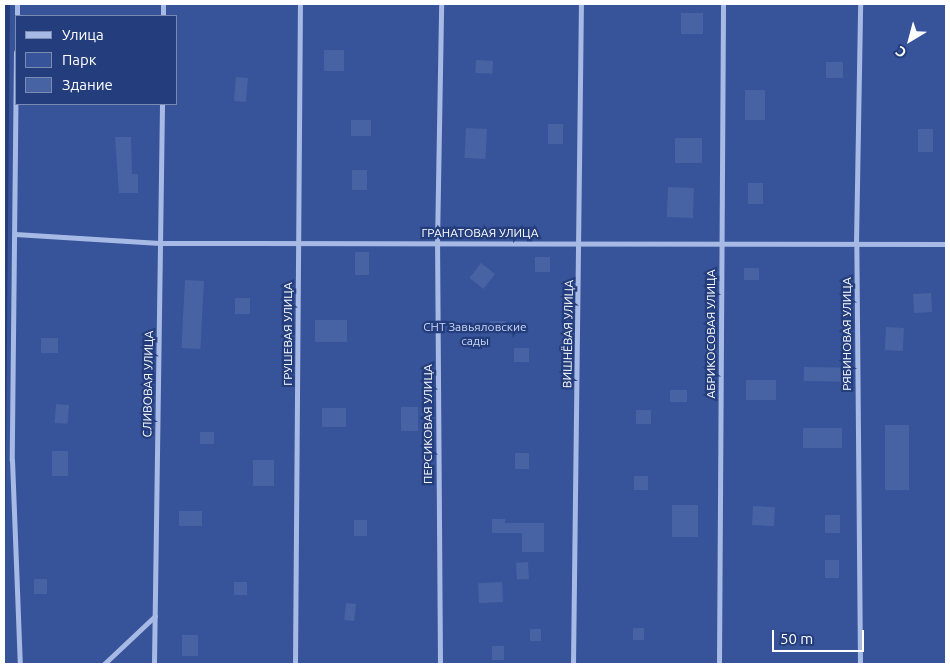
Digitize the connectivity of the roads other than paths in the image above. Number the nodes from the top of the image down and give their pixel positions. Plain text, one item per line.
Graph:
1 (300, 4) edge
2 (441, 4) edge
3 (581, 4) edge
4 (723, 4) edge
5 (860, 4) edge
6 (16, 105) edge
7 (162, 105) edge
8 (15, 234) junction
9 (721, 242) junction
10 (160, 243) junction
11 (437, 243) junction
12 (579, 243) junction
13 (856, 243) junction
14 (298, 244) junction
15 (946, 244) edge
16 (155, 616) junction
17 (20, 664) edge
18 (104, 664) edge
19 (154, 664) edge
20 (296, 664) edge
21 (440, 664) edge
22 (573, 664) edge
23 (719, 664) edge
24 (860, 664) edge

1 - 14 street, ГРУШЕВАЯ УЛИЦА
2 - 11 street, ПЕРСИКОВАЯ УЛИЦА
3 - 12 street, ВИШНЁВАЯ УЛИЦА
4 - 9 street, АБРИКОСОВАЯ УЛИЦА
5 - 13 street, РЯБИНОВАЯ УЛИЦА
6 - 8 street
7 - 10 street, СЛИВОВАЯ УЛИЦА
8 - 10 street, ГРАНАТОВАЯ УЛИЦА
8 - 17 street
9 - 12 street, ГРАНАТОВАЯ УЛИЦА
9 - 13 street, ГРАНАТОВАЯ УЛИЦА
9 - 23 street, АБРИКОСОВАЯ УЛИЦА
10 - 14 street, ГРАНАТОВАЯ УЛИЦА
10 - 16 street, СЛИВОВАЯ УЛИЦА
11 - 12 street, ГРАНАТОВАЯ УЛИЦА
11 - 14 street, ГРАНАТОВАЯ УЛИЦА
11 - 21 street, ПЕРСИКОВАЯ УЛИЦА
12 - 22 street, ВИШНЁВАЯ УЛИЦА
13 - 15 street, ГРАНАТОВАЯ УЛИЦА
13 - 24 street, РЯБИНОВАЯ УЛИЦА
14 - 20 street, ГРУШЕВАЯ УЛИЦА
16 - 18 street
16 - 19 street, СЛИВОВАЯ УЛИЦА

